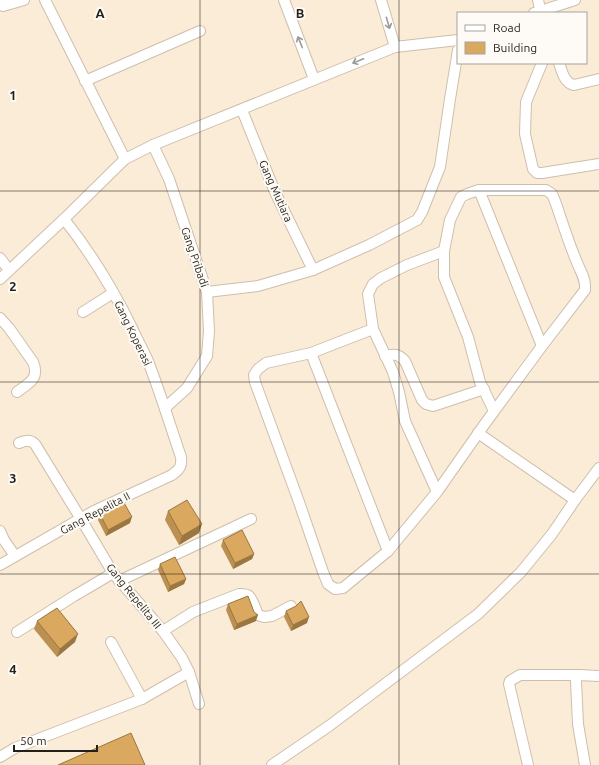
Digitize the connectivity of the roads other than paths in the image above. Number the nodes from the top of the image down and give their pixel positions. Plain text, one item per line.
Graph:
1 (24, 0) edge
2 (45, 0) edge
3 (284, 0) edge
4 (381, 0) edge
5 (538, 0) edge
6 (575, 0) edge
7 (0, 3) edge
8 (539, 12) edge
9 (200, 31) dead end
10 (457, 40) edge
11 (395, 47) junction
12 (457, 56) edge
13 (542, 64) edge
14 (559, 64) edge
15 (314, 79) junction
16 (599, 80) edge
17 (85, 81) junction
18 (242, 110) junction
19 (153, 145) junction
20 (125, 159) junction
21 (599, 164) edge
22 (479, 190) junction
23 (64, 219) junction
24 (444, 251) junction
25 (0, 258) edge
26 (9, 270) junction
27 (313, 270) junction
28 (0, 279) edge
29 (207, 292) junction
30 (113, 293) junction
31 (83, 312) dead end
32 (0, 318) edge
33 (373, 329) junction
34 (542, 346) junction
35 (311, 353) junction
36 (385, 356) junction
37 (484, 389) junction
38 (17, 392) dead end
39 (165, 408) junction
40 (494, 411) junction
41 (478, 433) junction
42 (19, 443) dead end
43 (181, 456) joint
44 (599, 468) edge
45 (437, 492) junction
46 (575, 500) junction
47 (81, 519) junction
48 (251, 519) dead end
49 (0, 531) edge
50 (388, 551) junction
51 (15, 556) junction
52 (0, 565) edge
53 (116, 577) junction
54 (291, 606) dead end
55 (163, 631) junction
56 (17, 632) dead end
57 (111, 642) dead end
58 (189, 672) junction
59 (579, 675) junction
60 (599, 676) edge
61 (142, 699) junction
62 (199, 704) dead end
63 (0, 757) edge
64 (272, 765) edge
65 (528, 765) edge
66 (585, 765) edge

1 - 7 street
2 - 17 street
15 -> 3 street
4 -> 11 street
5 - 8 street
6 - 8 street
9 - 17 street
10 - 11 street
11 -> 15 street
12 - 27 street
13 - 21 street
14 - 16 street
15 - 18 street
17 - 20 street
18 - 19 street
18 - 27 street, Gang Mutiara
19 - 20 street
19 - 29 street, Gang Pribadi
20 - 23 street
22 - 24 street
22 - 34 street
22 - 34 street
23 - 26 street
23 - 30 street, Gang Koperasi
24 - 33 street
24 - 37 street
25 - 26 street
26 - 28 street
27 - 29 street
29 - 39 street, Gang Pribadi
30 - 31 street
30 - 39 street, Gang Koperasi
32 - 38 street
33 - 35 street
33 - 36 street
34 - 40 street
35 - 50 street
35 - 50 street
36 - 37 street
36 - 45 street
37 - 40 street
39 - 43 street, Gang Koperasi
40 - 41 street
41 - 45 street
41 - 46 street
42 - 47 street, Gang Repelita III
43 - 47 street, Gang Repelita II
44 - 46 street
45 - 50 street
46 - 64 street
47 - 51 street, Gang Repelita II
47 - 53 street, Gang Repelita III
48 - 53 street
49 - 51 street
51 - 52 street, Gang Repelita II
53 - 55 street, Gang Repelita III
53 - 56 street
54 - 55 street
55 - 58 street, Gang Repelita III
57 - 61 street
58 - 61 street
58 - 62 street, Gang Repelita III
59 - 60 street
59 - 65 street
59 - 66 street
61 - 63 street

